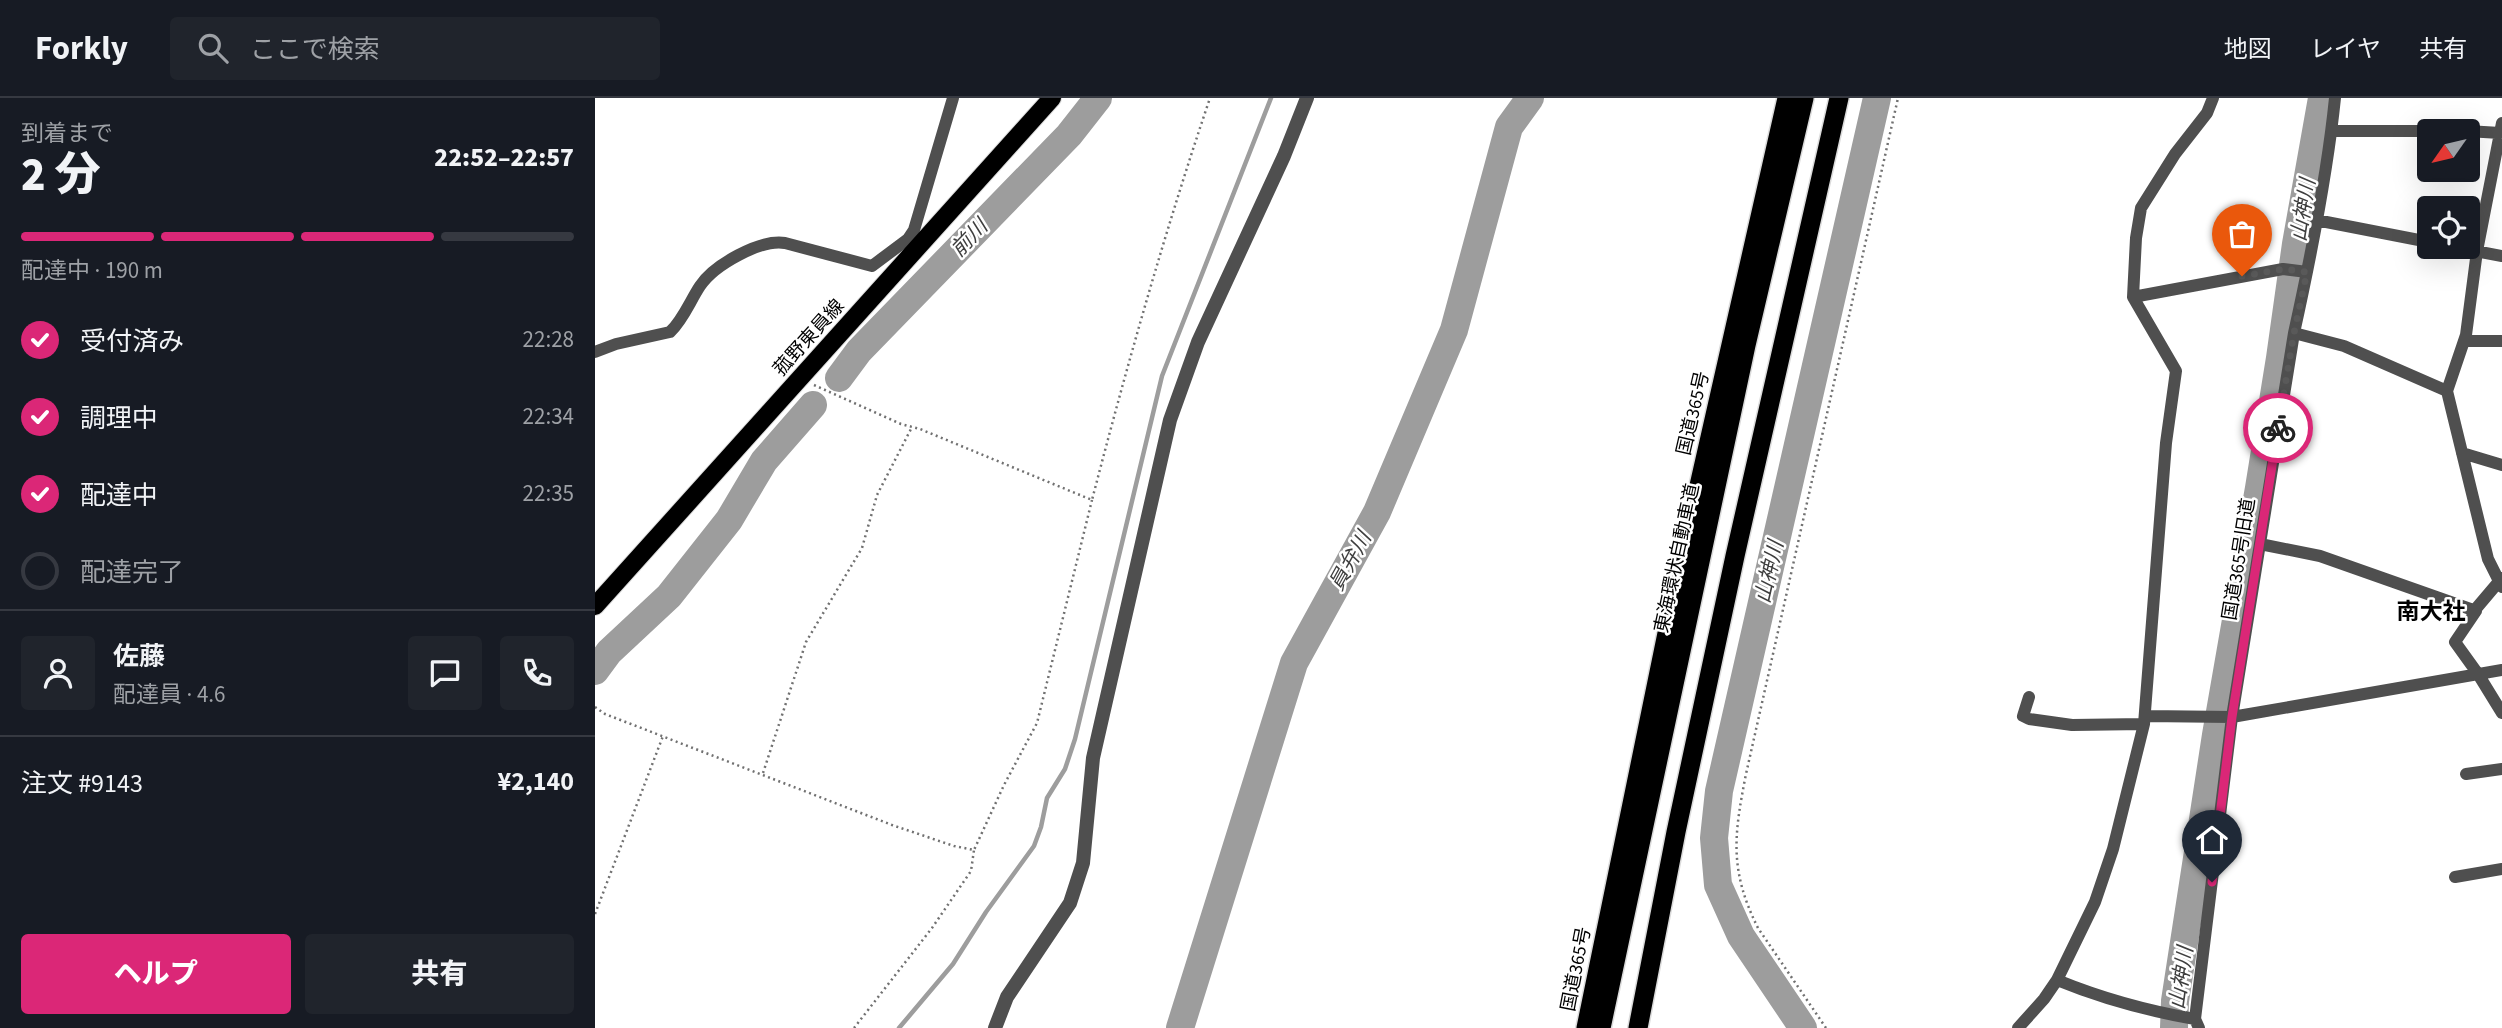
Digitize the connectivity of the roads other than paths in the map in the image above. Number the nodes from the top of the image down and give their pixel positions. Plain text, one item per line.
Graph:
1 (953, 98) edge
2 (1052, 98) edge
3 (1307, 98) edge
4 (1787, 98) edge
5 (1803, 98) edge
6 (1839, 98) edge
7 (2213, 98) edge
8 (2335, 98) edge
9 (2501, 128) edge
10 (2480, 130) edge
11 (2332, 131) junction
12 (2417, 131) edge
13 (2316, 220) junction
14 (2480, 236) edge
15 (2417, 240) edge
16 (913, 243) junction
17 (2480, 252) edge
18 (2502, 257) edge
19 (2476, 259) edge
20 (2302, 272) junction
21 (2133, 297) junction
22 (2294, 333) junction
23 (2464, 341) junction
24 (2502, 341) edge
25 (595, 352) edge
26 (2447, 391) junction
27 (2462, 453) junction
28 (2502, 466) edge
29 (2260, 544) junction
30 (2501, 582) edge
31 (595, 606) edge
32 (2474, 611) junction
33 (2502, 670) edge
34 (2478, 674) junction
35 (2029, 696) dead end
36 (2502, 713) edge
37 (2229, 717) junction
38 (2145, 720) junction
39 (2502, 769) edge
40 (2466, 774) dead end
41 (2502, 869) edge
42 (2455, 877) dead end
43 (2057, 980) junction
44 (2193, 1021) edge
45 (995, 1028) edge
46 (1586, 1028) edge
47 (1600, 1028) edge
48 (1638, 1028) edge
49 (2018, 1028) edge

1 - 16 street
2 - 16 main road, 菰野東員線
3 - 45 street
4 - 46 highway, 国道365号
5 - 47 highway, 東海環状自動車道
6 - 48 highway
7 - 21 street
8 - 11 street, 国道365号旧道
9 - 10 street
9 - 14 street
11 - 12 street
11 - 13 street, 国道365号旧道
13 - 15 street
13 - 20 street, 国道365号旧道
16 - 25 street
16 - 31 main road, 菰野東員線
17 - 18 street
19 - 23 street
20 - 21 street
20 - 22 street, 国道365号旧道
21 - 38 street
22 - 26 street
22 - 29 street, 国道365号旧道
23 - 24 street
23 - 26 street
26 - 27 street
27 - 28 street
27 - 30 street
29 - 32 street
29 - 37 street, 国道365号旧道
30 - 32 street
32 - 34 street
33 - 34 street
34 - 36 street
34 - 37 street
35 - 38 street
37 - 38 street
37 - 44 street, 国道365号旧道
38 - 43 street
39 - 40 street
41 - 42 street
43 - 44 street
43 - 49 street

